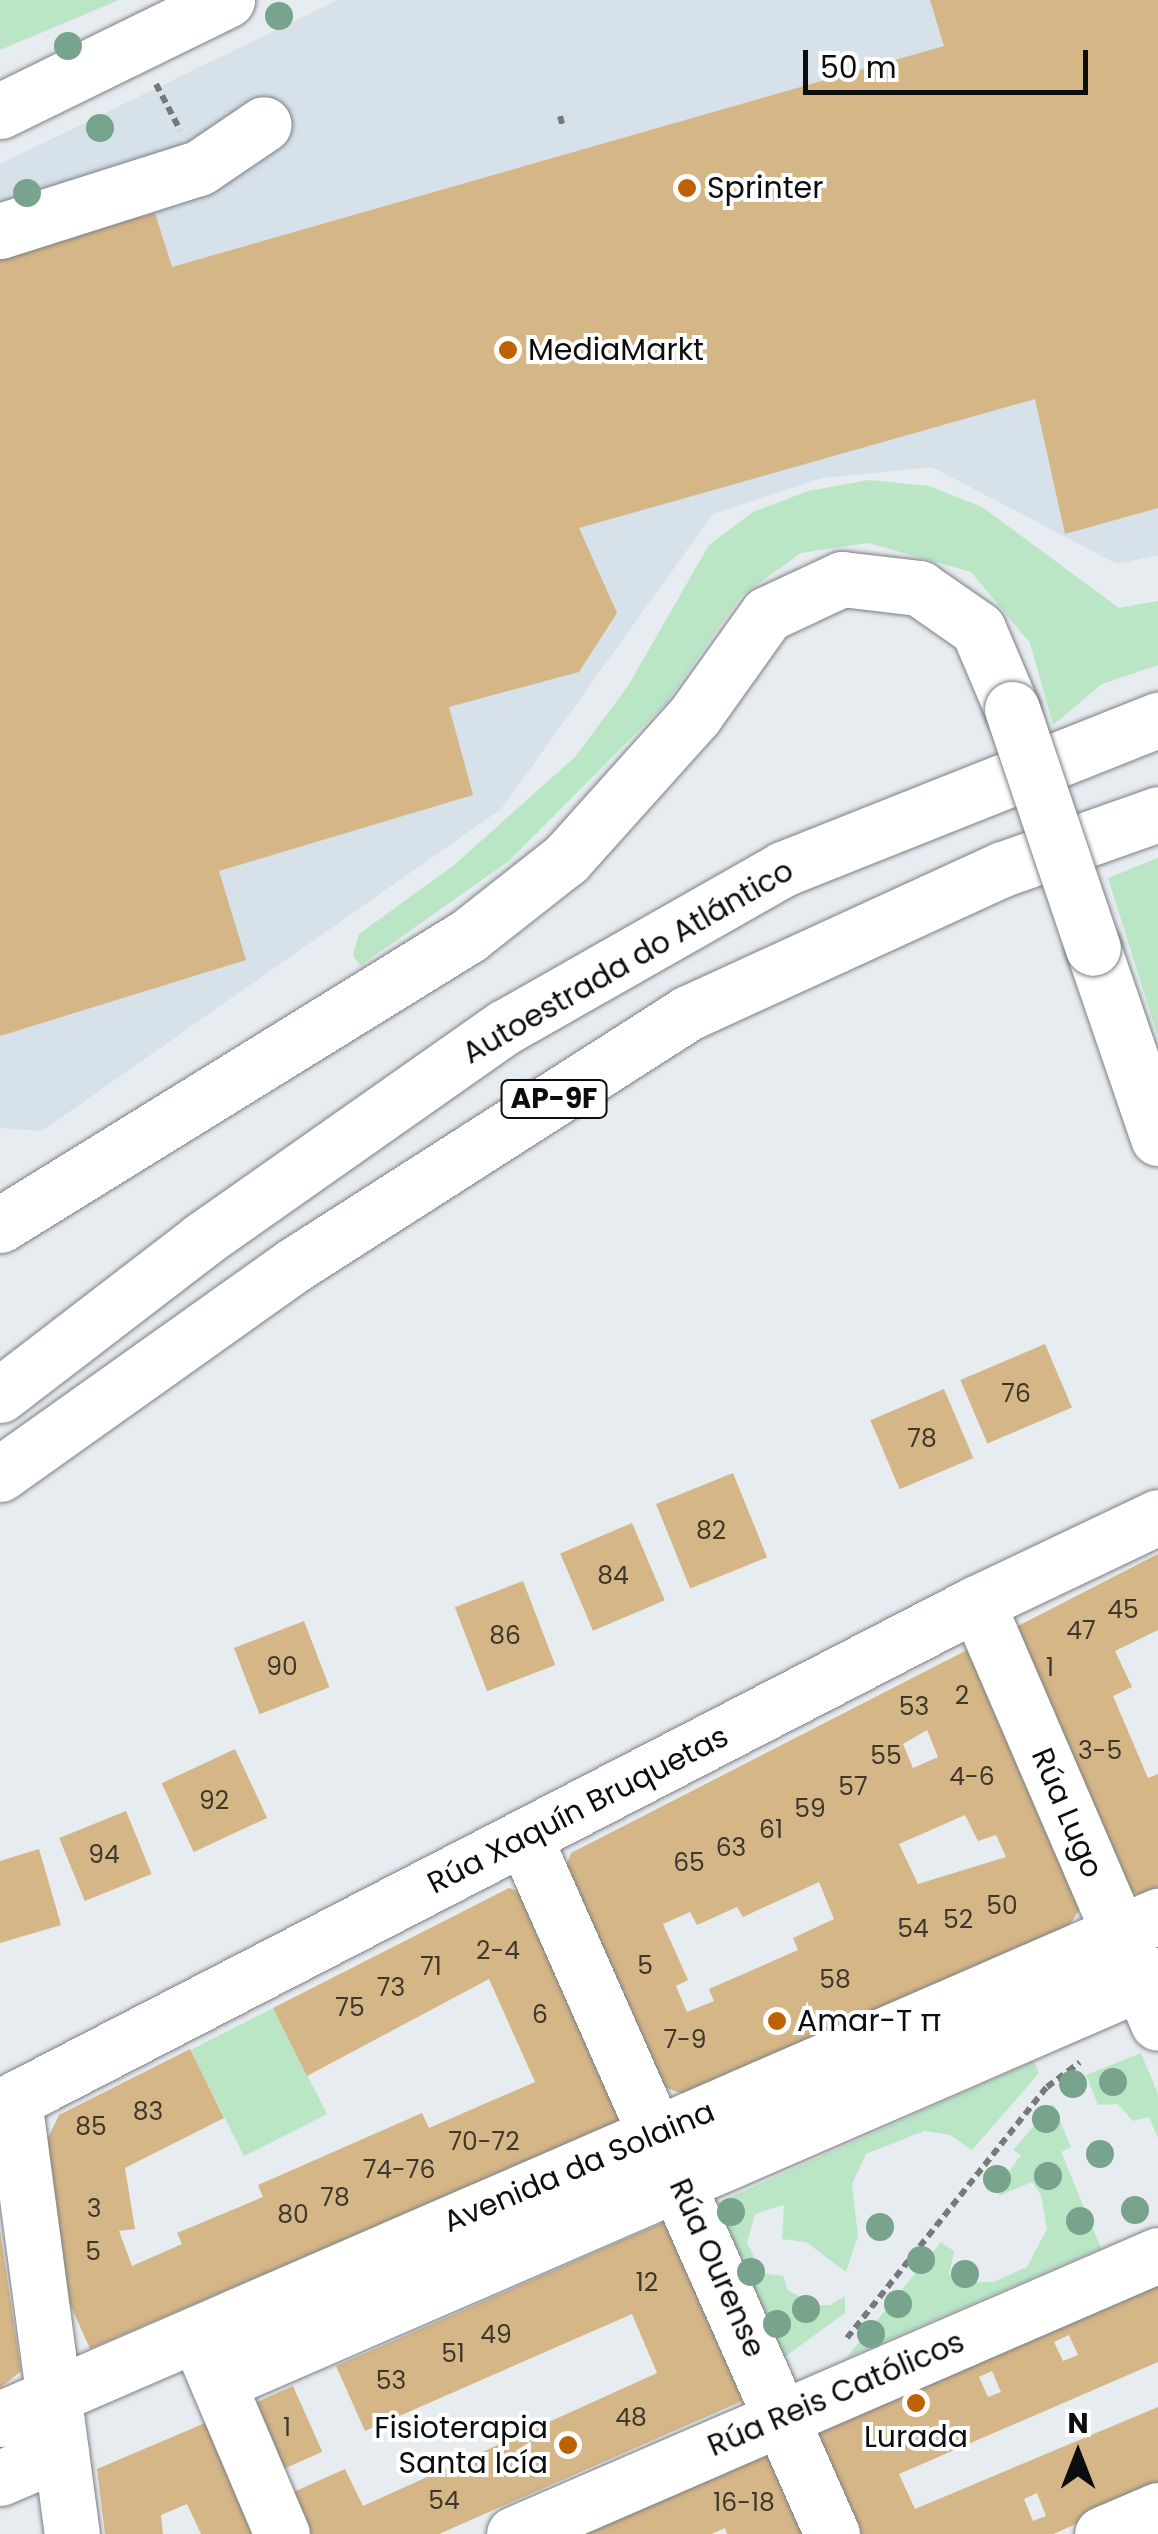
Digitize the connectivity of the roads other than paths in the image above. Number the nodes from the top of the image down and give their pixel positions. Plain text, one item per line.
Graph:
1 (198, 8) edge
2 (0, 111) edge
3 (264, 124) dead end
4 (0, 232) edge
5 (1158, 720) edge
6 (1158, 814) edge
7 (1158, 1138) edge
8 (0, 1225) edge
9 (0, 1396) edge
10 (0, 1474) edge
11 (1158, 1517) edge
12 (977, 1603) junction
13 (524, 1839) junction
14 (1139, 1924) edge
15 (1152, 1993) edge
16 (7, 2104) edge
17 (656, 2133) junction
18 (678, 2183) junction
19 (1158, 2255) edge
20 (197, 2334) junction
21 (218, 2383) junction
22 (54, 2396) junction
23 (784, 2417) junction
24 (0, 2419) edge
25 (61, 2452) junction
26 (0, 2478) edge
27 (1158, 2510) edge
28 (72, 2534) edge
29 (282, 2534) edge
30 (514, 2534) edge
31 (832, 2534) edge
32 (1102, 2534) edge

1 - 2 main road
3 - 4 main road
5 - 9 main road, Autoestrada do Atlántico / AP-9F
6 - 10 main road, AP-9F
7 - 8 main road, bridge
11 - 12 main road, Rúa Xaquín Bruquetas
12 - 13 main road, Rúa Xaquín Bruquetas
12 - 14 main road, Rúa Lugo
13 - 16 main road, Rúa Xaquín Bruquetas
13 - 17 main road, Rúa Ourense
14 - 15 main road, Rúa Lugo
14 - 17 main road, Avenida da Solaina
15 - 18 main road, Avenida da Solaina
16 - 22 main road
17 - 18 main road, Rúa Ourense
17 - 20 main road, Avenida da Solaina
18 - 21 main road, Avenida da Solaina
18 - 23 main road, Rúa Ourense
19 - 23 main road, Rúa Reis Católicos
20 - 21 main road
20 - 22 main road, Avenida da Solaina
21 - 29 main road
22 - 24 main road, Avenida da Solaina
22 - 25 main road
23 - 30 main road, Rúa Reis Católicos
23 - 31 main road, Rúa Ourense
25 - 26 main road
25 - 28 main road
27 - 32 main road

